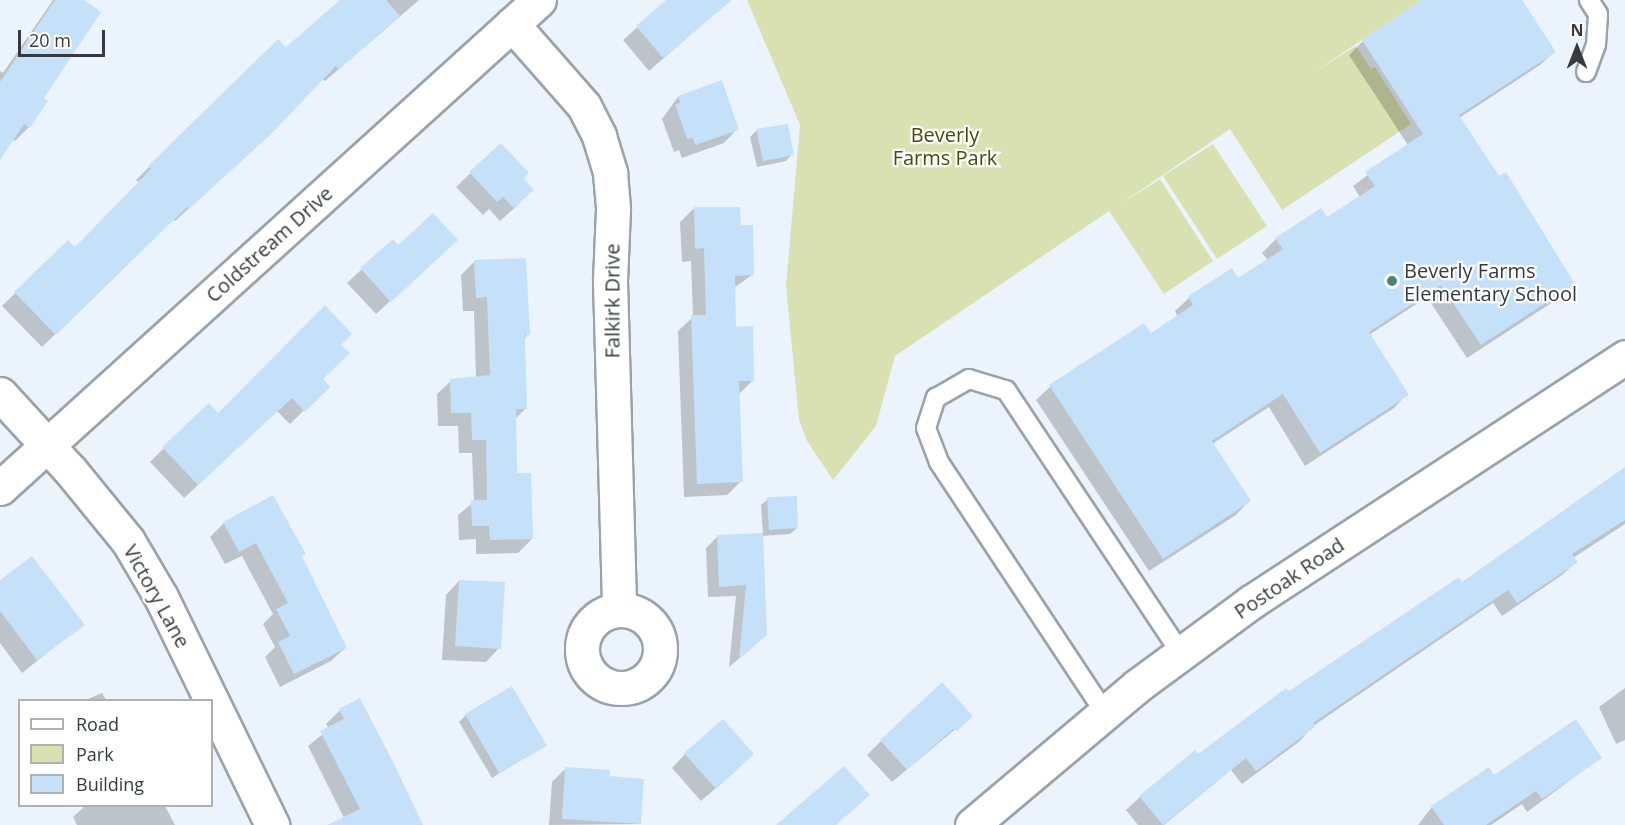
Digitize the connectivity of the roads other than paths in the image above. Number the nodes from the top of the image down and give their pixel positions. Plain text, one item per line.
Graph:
1 (539, 0) edge
2 (1589, 0) edge
3 (512, 24) junction
4 (1586, 72) dead end
5 (1625, 357) edge
6 (0, 394) edge
7 (48, 444) junction
8 (0, 488) edge
9 (619, 609) dead end
10 (1181, 653) junction
11 (211, 699) edge
12 (213, 704) edge
13 (1105, 712) junction
14 (272, 825) edge
15 (972, 825) edge

1 - 3 street, Coldstream Drive
2 - 4 lane
3 - 7 street, Coldstream Drive
3 - 9 street, Falkirk Drive
5 - 10 street, Postoak Road
6 - 7 street, Victory Lane
7 - 8 street, Coldstream Drive
7 - 11 street, Victory Lane
10 - 13 street, Postoak Road
10 - 13 lane
12 - 14 street, Victory Lane
13 - 15 street, Postoak Road

